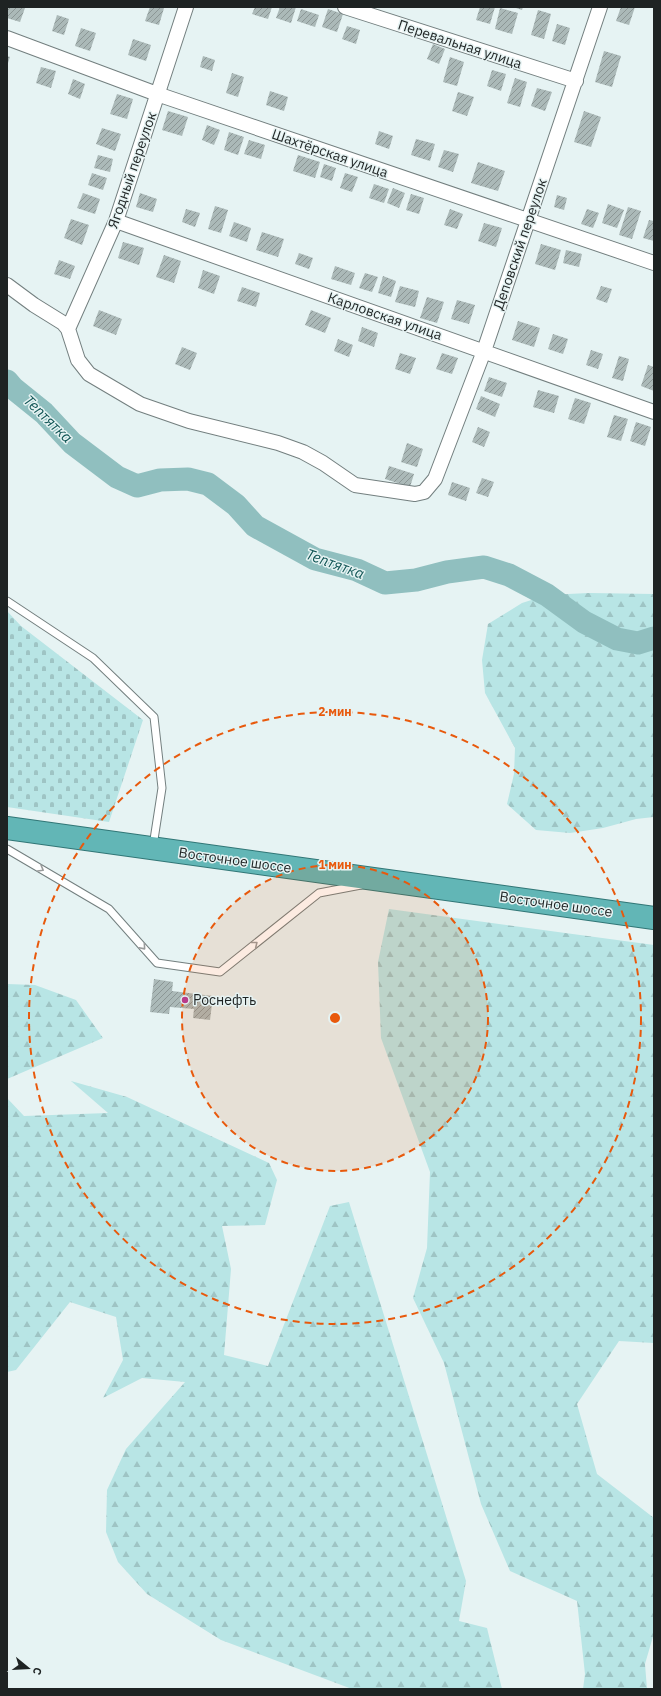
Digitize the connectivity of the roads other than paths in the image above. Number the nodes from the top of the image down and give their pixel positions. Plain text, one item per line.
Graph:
1 (186, 7) edge
2 (345, 7) edge
3 (600, 7) edge
4 (7, 38) edge
5 (576, 81) junction
6 (157, 94) junction
7 (528, 220) junction
8 (116, 221) junction
9 (654, 263) edge
10 (7, 285) edge
11 (68, 329) junction
12 (484, 351) junction
13 (654, 412) edge
14 (7, 601) edge
15 (7, 828) edge
16 (7, 849) edge
17 (152, 849) junction
18 (383, 881) junction
19 (654, 918) edge

1 - 6 street, Ягодный переулок
2 - 5 street, Перевальная улица
3 - 5 street, Деповский переулок
4 - 6 street, Шахтёрская улица
5 - 7 street, Деповский переулок
6 - 7 street, Шахтёрская улица
6 - 8 street, Ягодный переулок
7 - 9 street, Шахтёрская улица
7 - 12 street, Деповский переулок
8 - 11 street, Ягодный переулок
8 - 12 street, Карловская улица
10 - 11 street
11 - 12 street, Деповский переулок
12 - 13 street, Карловская улица
14 - 17 lane
15 - 17 highway, Восточное шоссе
16 -> 18 lane
17 - 18 highway, Восточное шоссе
18 - 19 highway, Восточное шоссе

